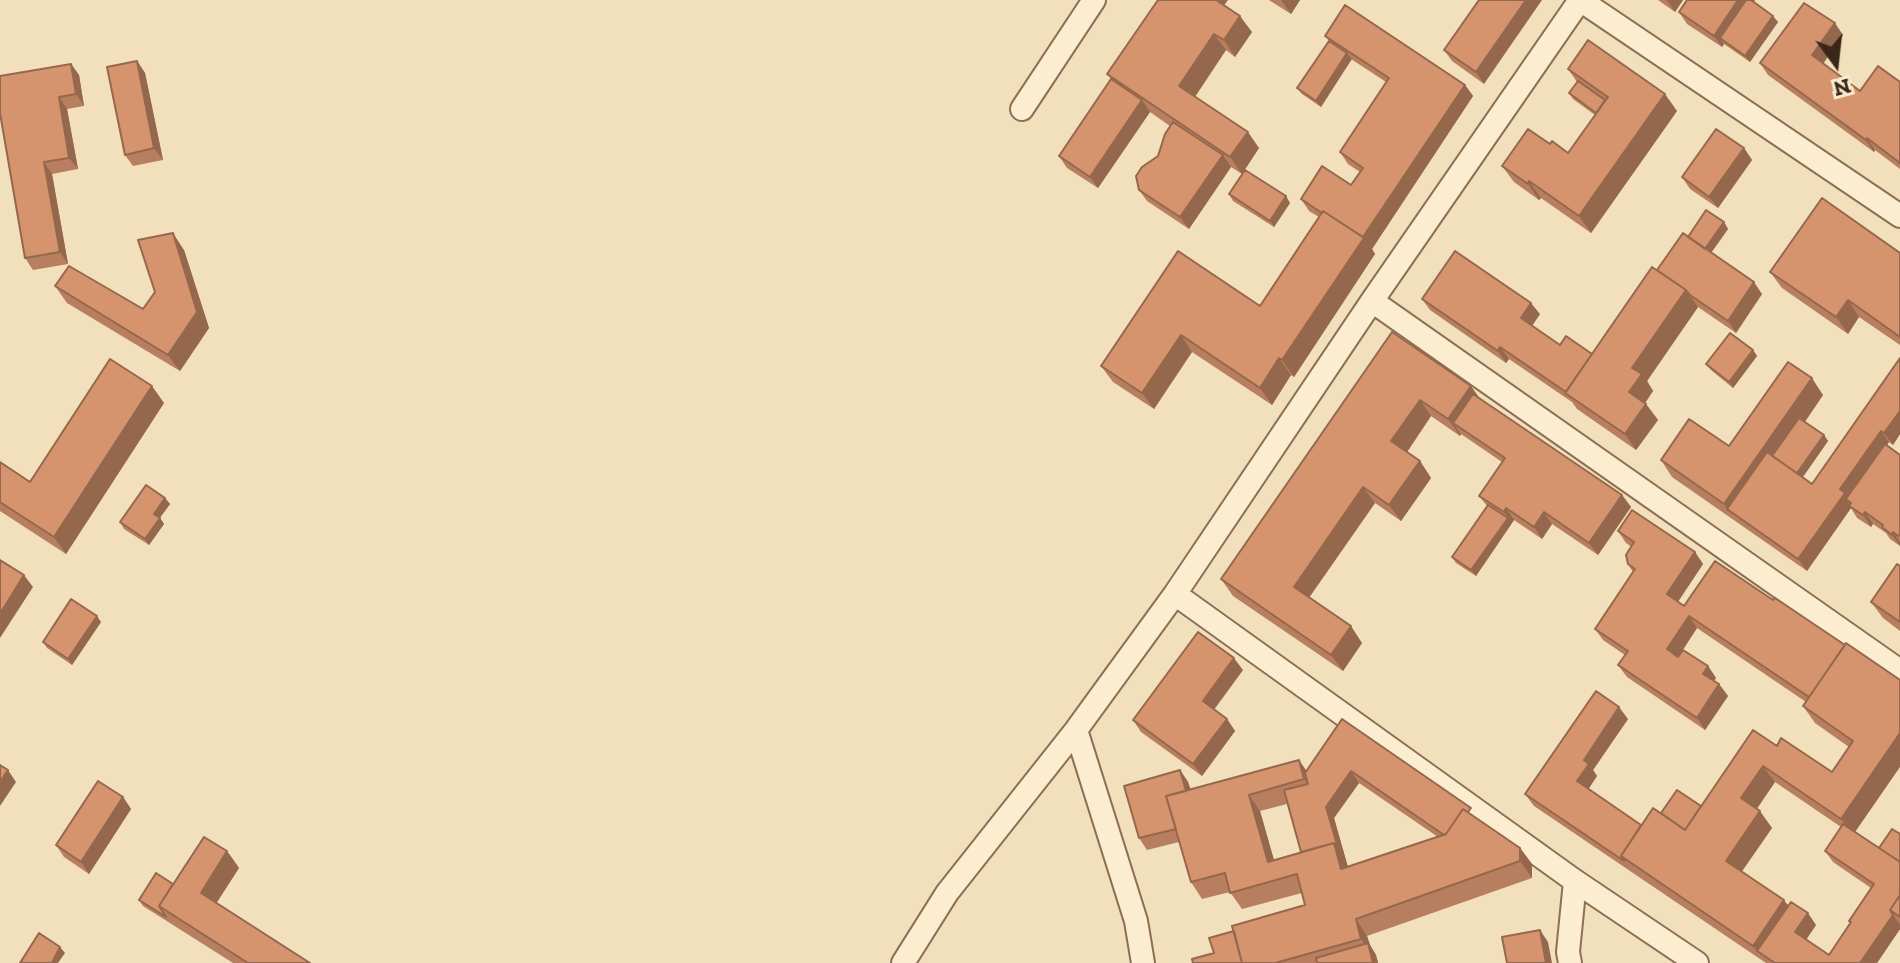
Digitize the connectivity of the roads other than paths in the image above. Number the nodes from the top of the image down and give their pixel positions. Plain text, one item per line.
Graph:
1 (1094, 0) edge
2 (1580, 0) edge
3 (1022, 109) dead end
4 (1900, 216) edge
5 (1372, 301) junction
6 (1175, 594) junction
7 (1900, 671) edge
8 (1076, 730) junction
9 (1575, 881) junction
10 (903, 963) edge
11 (1143, 963) edge
12 (1570, 963) edge
13 (1697, 963) edge

1 - 3 lane
2 - 4 lane
2 - 5 lane
5 - 6 lane
5 - 7 lane
6 - 8 lane
6 - 9 lane
8 - 10 lane
8 - 11 lane
9 - 12 lane
9 - 13 lane

